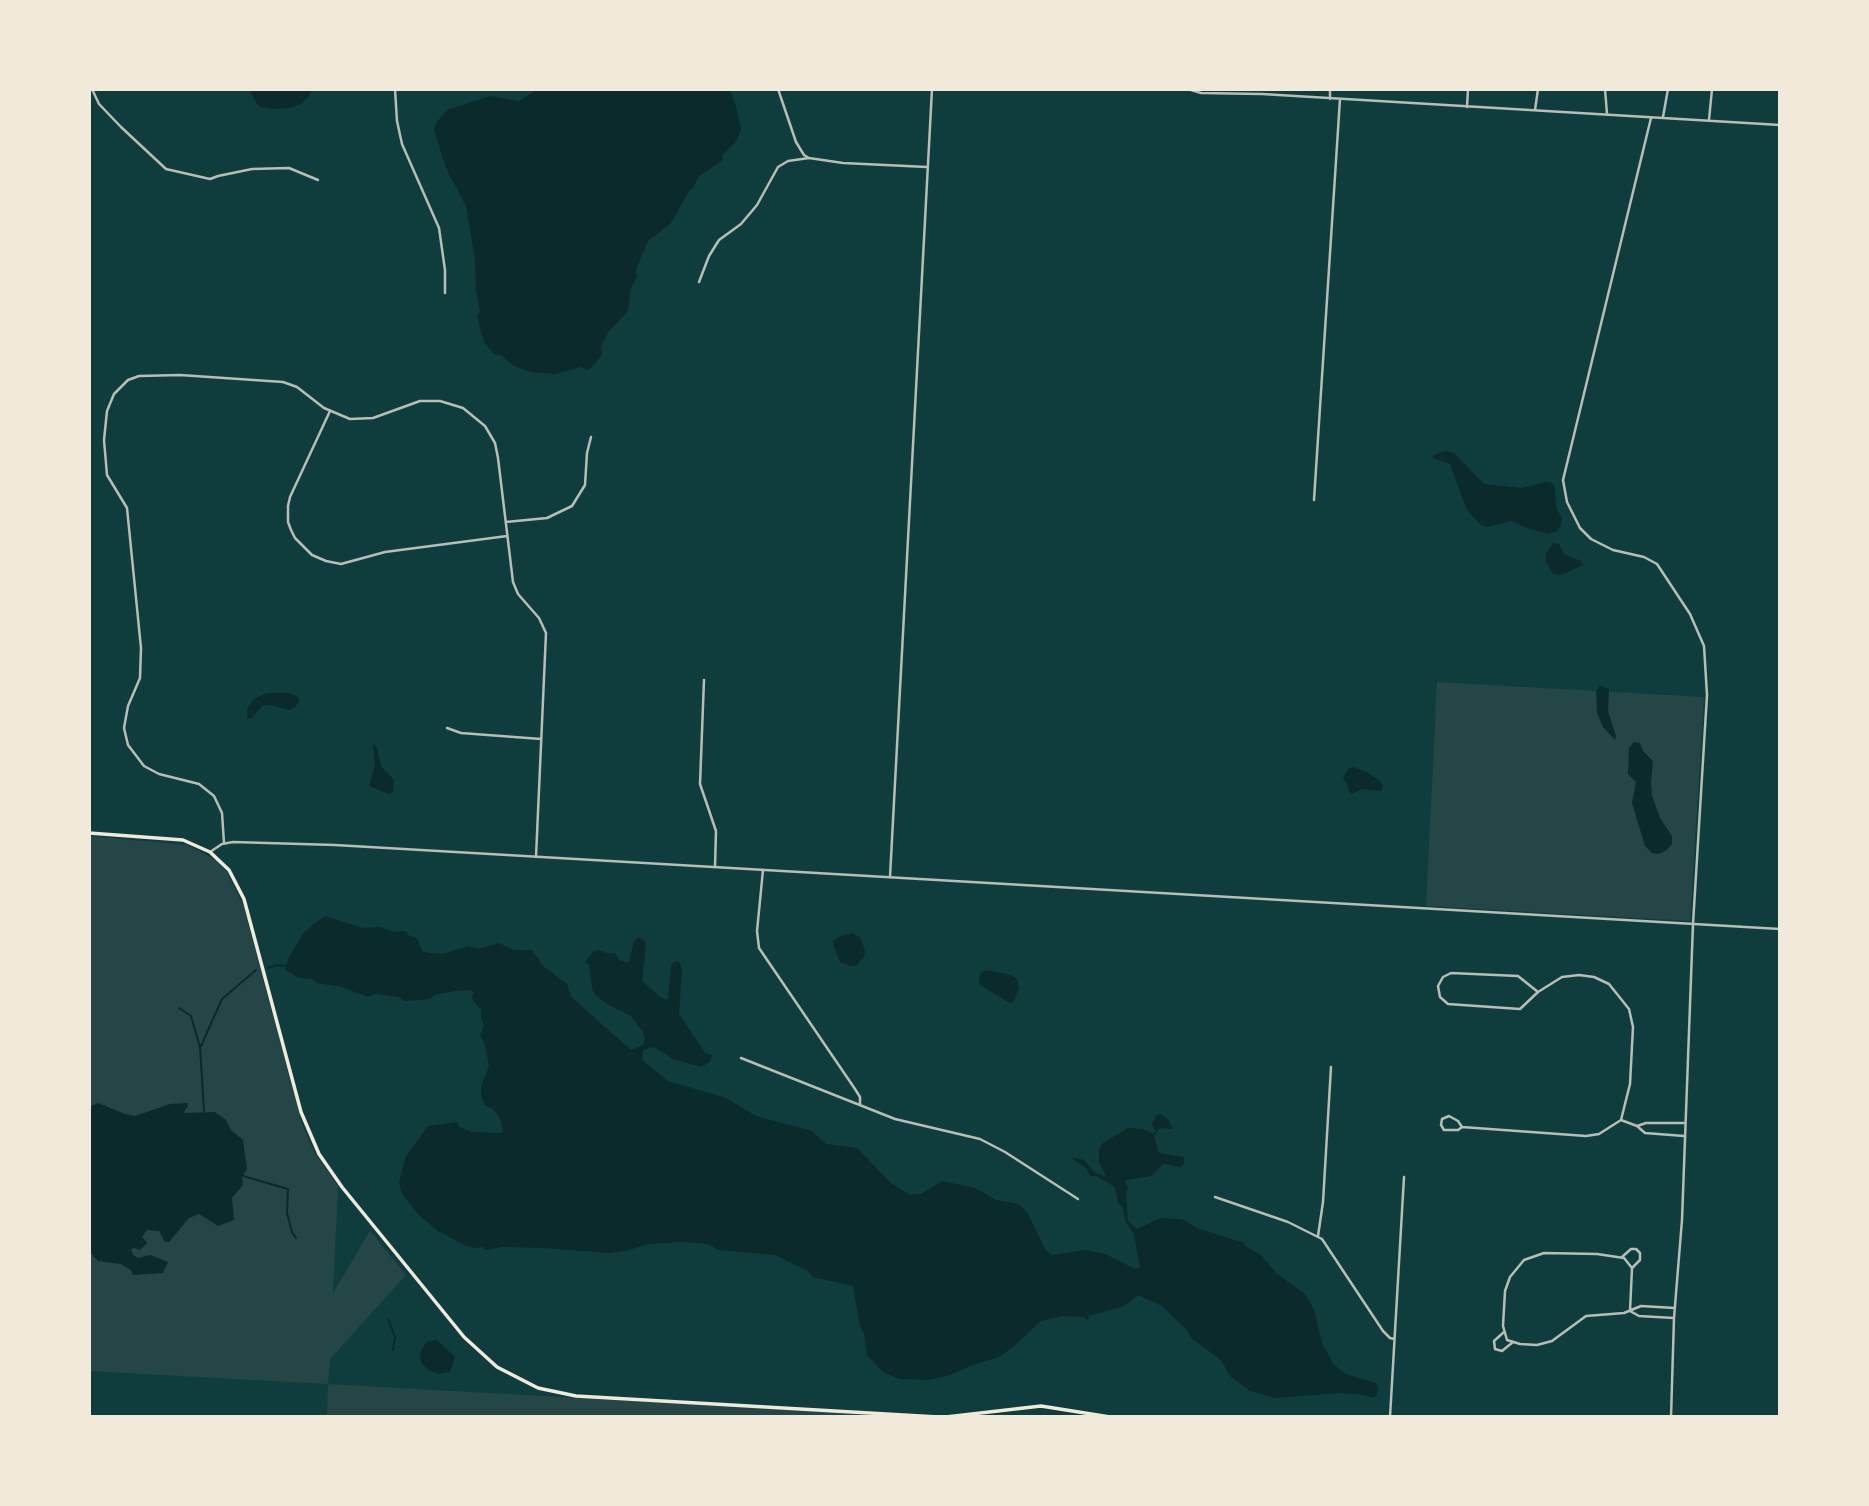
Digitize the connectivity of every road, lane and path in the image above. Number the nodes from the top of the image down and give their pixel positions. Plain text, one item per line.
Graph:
1 (92, 89) edge
2 (395, 89) edge
3 (778, 89) edge
4 (932, 89) edge
5 (1188, 89) edge
6 (1330, 89) edge
7 (1468, 89) edge
8 (1538, 89) edge
9 (1605, 89) edge
10 (1668, 89) edge
11 (1712, 89) edge
12 (1330, 99) junction
13 (1340, 99) junction
14 (1466, 107) junction
15 (1535, 111) junction
16 (1607, 114) junction
17 (1651, 118) junction
18 (1663, 118) junction
19 (1709, 120) junction
20 (1780, 125) edge
21 (810, 158) junction
22 (927, 167) junction
23 (317, 180) dead end
24 (699, 282) dead end
25 (445, 293) dead end
26 (330, 411) junction
27 (591, 437) dead end
28 (1314, 500) dead end
29 (506, 522) junction
30 (508, 536) junction
31 (704, 680) dead end
32 (447, 728) dead end
33 (541, 739) junction
34 (89, 833) edge
35 (224, 843) junction
36 (210, 852) junction
37 (536, 858) junction
38 (715, 867) junction
39 (764, 870) junction
40 (890, 877) junction
41 (1693, 924) junction
42 (1780, 929) edge
43 (1538, 992) junction
44 (741, 1058) dead end
45 (1331, 1067) dead end
46 (860, 1104) junction
47 (1621, 1120) junction
48 (1684, 1123) junction
49 (1637, 1126) junction
50 (1462, 1127) junction
51 (1684, 1136) junction
52 (1404, 1177) dead end
53 (1215, 1197) dead end
54 (1078, 1199) dead end
55 (1318, 1236) junction
56 (1622, 1258) junction
57 (1632, 1268) junction
58 (1675, 1308) junction
59 (1630, 1311) junction
60 (1674, 1318) junction
61 (1504, 1331) junction
62 (1394, 1339) junction
63 (1513, 1342) junction
64 (938, 1417) edge
65 (946, 1417) edge
66 (1110, 1417) edge
67 (1390, 1417) edge
68 (1671, 1417) edge

1 - 23 street
2 - 25 street
3 - 21 street
4 - 22 street
5 - 12 street
6 - 12 street
7 - 14 street
8 - 15 street
9 - 16 street
10 - 18 street
11 - 19 street
12 - 13 street
13 - 14 street
13 - 28 street
14 - 15 street
15 - 16 street
16 - 17 street
17 - 18 street
17 - 41 street
18 - 19 street
19 - 20 street
21 - 22 street
21 - 24 street
22 - 40 street
26 - 29 street
26 - 30 street
26 - 35 street
27 - 29 street
29 - 30 street
30 - 33 street
31 - 38 street
32 - 33 street
33 - 37 street
34 - 36 main road
35 - 36 street
35 - 37 street
36 - 64 main road
37 - 38 street
38 - 39 street
39 - 40 street
39 - 46 street
40 - 41 street
41 - 42 street
41 - 48 street
43 - 43 street
43 - 47 street
44 - 46 street
45 - 55 street
46 - 54 street
47 - 49 street
47 - 50 street
48 - 49 street
48 - 51 street
49 - 51 street
50 - 50 street
51 - 58 street
52 - 62 street
53 - 55 street
55 - 62 street
56 - 57 street
56 - 57 street
56 - 61 street
57 - 59 street
58 - 59 street
58 - 60 street
59 - 60 street
59 - 63 street
60 - 68 street
61 - 63 street
61 - 63 street
62 - 67 street
65 - 66 main road

